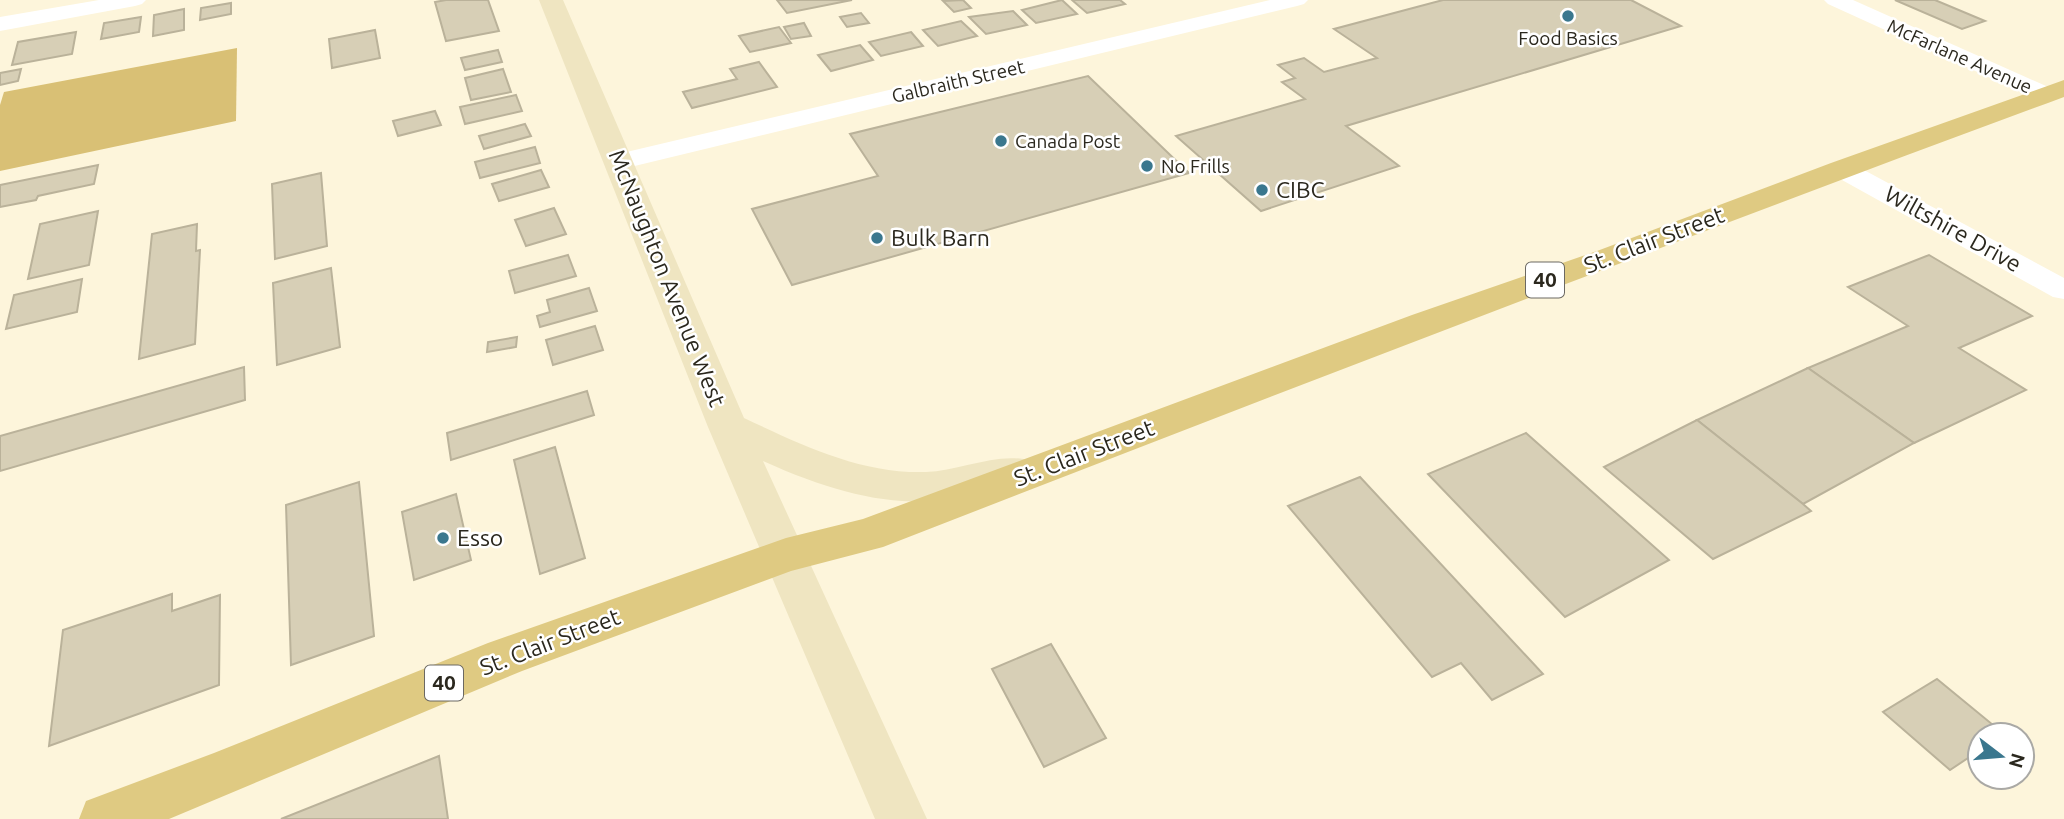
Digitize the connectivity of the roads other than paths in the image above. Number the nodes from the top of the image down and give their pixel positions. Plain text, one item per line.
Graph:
1 (135, 0) edge
2 (551, 0) edge
3 (1297, 0) edge
4 (1835, 0) edge
5 (0, 24) edge
6 (2055, 91) edge
7 (618, 162) junction
8 (1842, 169) junction
9 (2064, 290) edge
10 (728, 427) junction
11 (1043, 468) junction
12 (786, 555) junction
13 (105, 819) edge
14 (901, 819) edge

1 - 5 street
2 - 7 main road, McNaughton Avenue West
3 - 7 street, Galbraith Street
4 - 6 street, McFarlane Avenue
6 - 8 main road, St. Clair Street / 40
7 - 10 main road, McNaughton Avenue West
8 - 9 street, Wiltshire Drive
8 - 11 main road, St. Clair Street / 40
10 - 11 main road
10 - 12 main road, McNaughton Avenue West
11 - 12 main road, St. Clair Street / 40
12 - 13 main road, St. Clair Street / 40
12 - 14 main road, McNaughton Avenue West

